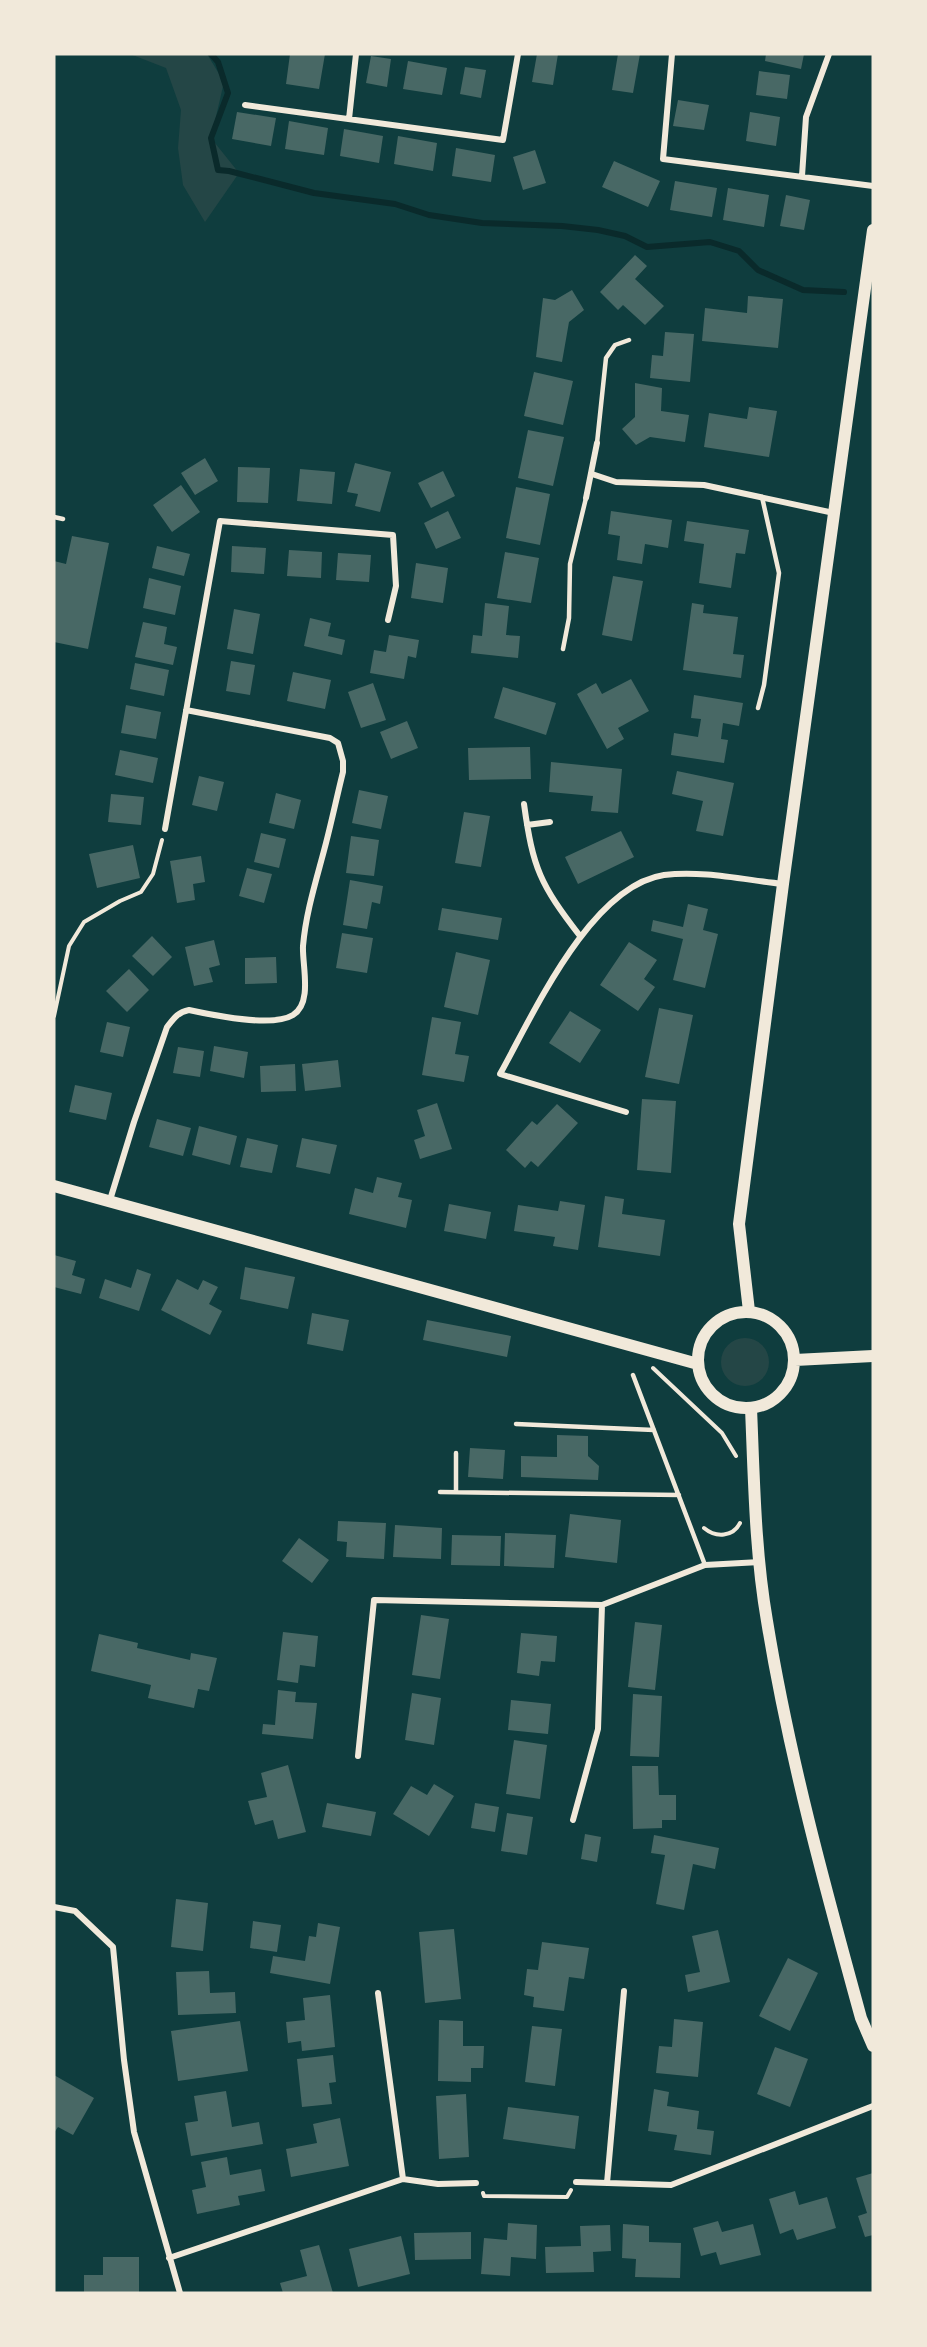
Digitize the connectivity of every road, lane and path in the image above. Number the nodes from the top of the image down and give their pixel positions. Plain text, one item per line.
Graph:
1 (356, 54) edge
2 (518, 54) edge
3 (672, 54) edge
4 (829, 54) edge
5 (245, 105) dead end
6 (349, 120) junction
7 (802, 176) junction
8 (873, 186) edge
9 (873, 230) edge
10 (629, 340) dead end
11 (597, 443) joint
12 (592, 474) junction
13 (762, 496) junction
14 (586, 498) joint
15 (835, 513) junction
16 (54, 517) edge
17 (63, 519) dead end
18 (388, 620) dead end
19 (563, 649) dead end
20 (758, 708) dead end
21 (186, 710) junction
22 (524, 804) dead end
23 (550, 822) dead end
24 (527, 825) junction
25 (165, 830) joint
26 (783, 884) junction
27 (580, 936) junction
28 (54, 1016) edge
29 (626, 1112) dead end
30 (54, 1186) edge
31 (110, 1200) junction
32 (749, 1311) junction
33 (873, 1356) edge
34 (795, 1360) junction
35 (644, 1364) dead end
36 (698, 1364) junction
37 (633, 1375) dead end
38 (751, 1408) junction
39 (516, 1424) dead end
40 (654, 1430) junction
41 (456, 1453) dead end
42 (736, 1464) dead end
43 (440, 1492) dead end
44 (456, 1492) junction
45 (679, 1495) junction
46 (741, 1514) dead end
47 (689, 1523) junction
48 (760, 1562) junction
49 (705, 1565) junction
50 (602, 1605) junction
51 (358, 1756) dead end
52 (573, 1820) dead end
53 (54, 1907) edge
54 (624, 1991) dead end
55 (378, 1993) dead end
56 (873, 2046) edge
57 (873, 2106) edge
58 (403, 2179) junction
59 (576, 2182) joint
60 (476, 2183) joint
61 (607, 2183) junction
62 (169, 2258) junction
63 (180, 2293) edge

1 - 6 street
2 - 6 street
3 - 7 street
4 - 7 street
5 - 6 street
7 - 8 street
9 - 15 main road
10 - 11 lane
11 - 12 street
12 - 13 street
12 - 14 street
13 - 15 street
13 - 20 lane
14 - 19 lane
15 - 26 main road
16 - 17 lane
18 - 21 street
21 - 25 street
21 - 31 street
22 - 24 street
23 - 24 street
24 - 27 street
25 - 28 path
26 - 27 street
26 - 32 main road
27 - 29 street
30 - 31 main road
31 - 36 main road
32 - 34 main road
32 - 36 main road
33 - 34 main road
34 - 38 main road
35 - 42 path
36 - 38 main road
37 - 40 lane
38 - 48 main road
39 - 40 lane
40 - 45 lane
41 - 44 lane
43 - 44 lane
44 - 45 lane
45 - 47 lane
46 - 47 path
47 - 49 lane
48 - 49 street
48 - 56 main road
49 - 50 street
50 - 51 street
50 - 52 street
53 - 62 street
54 - 61 street
55 - 58 street
57 - 61 street
58 - 60 street
58 - 62 street
59 - 60 path
59 - 61 street
62 - 63 street

